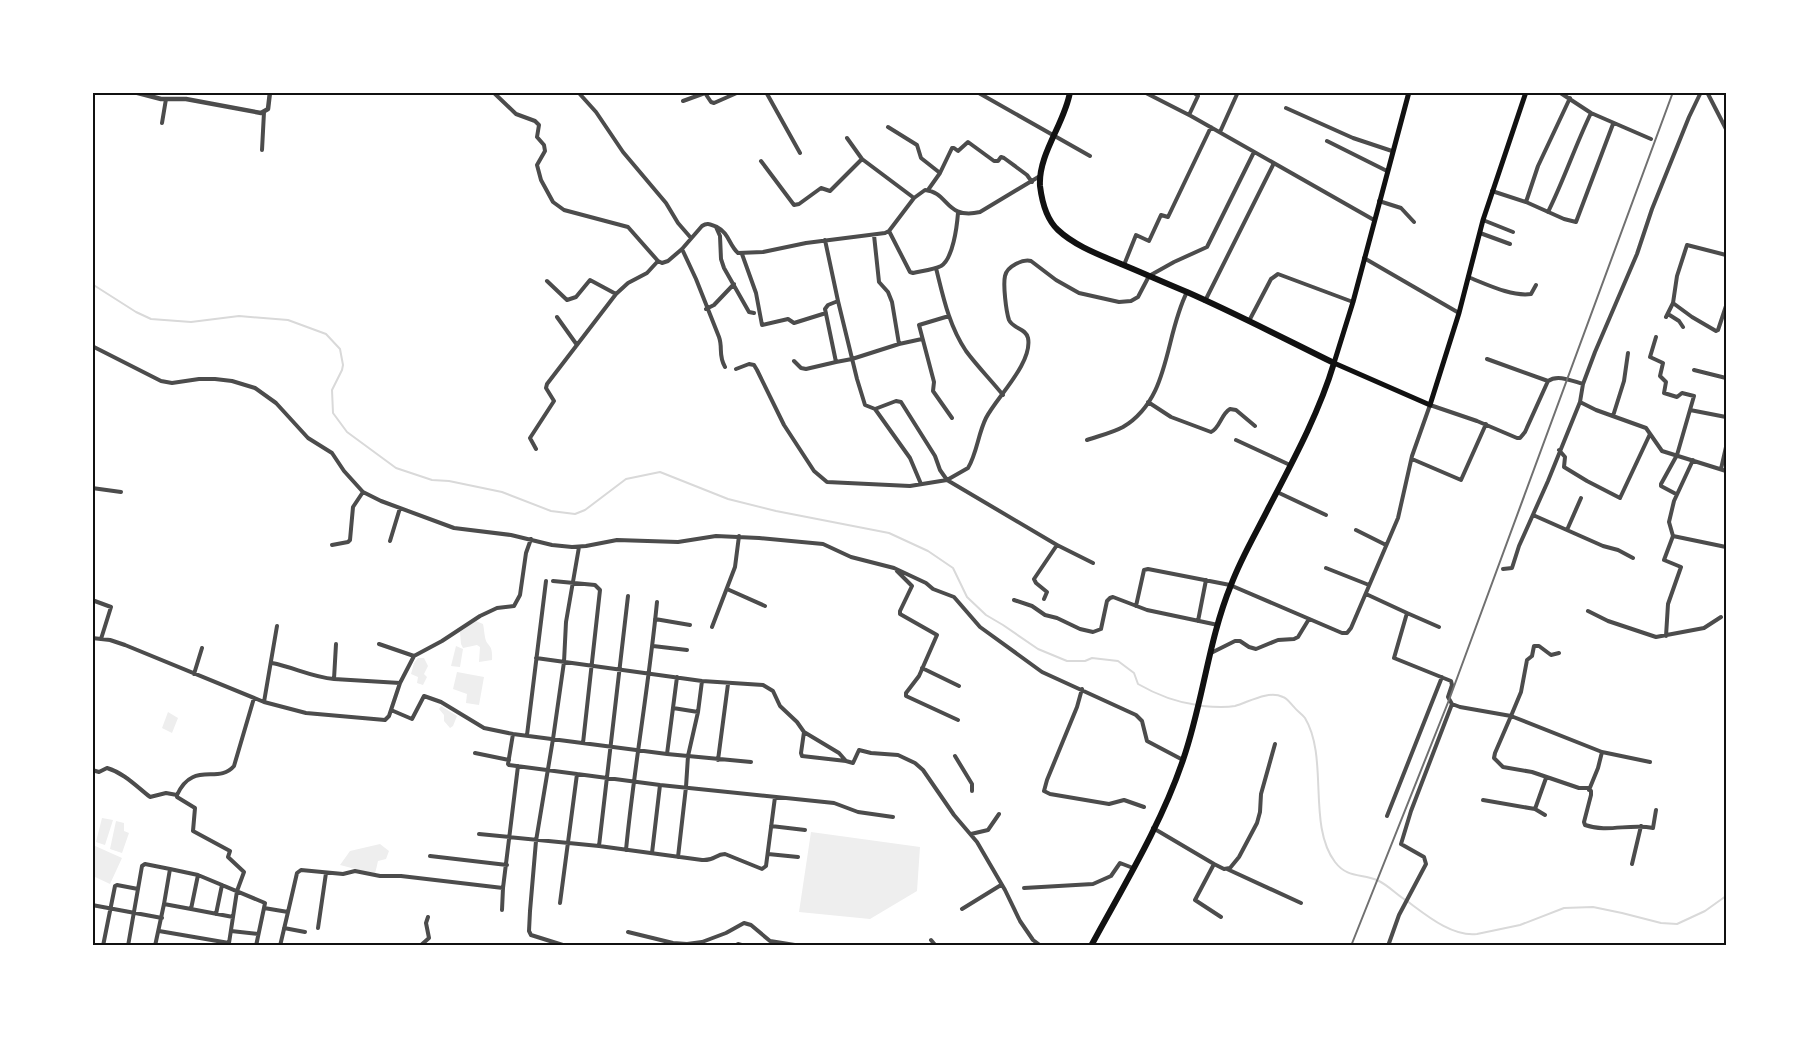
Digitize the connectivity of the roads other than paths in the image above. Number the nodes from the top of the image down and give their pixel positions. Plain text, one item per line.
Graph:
1 (134, 92) edge
2 (187, 92) edge
3 (270, 92) edge
4 (493, 92) edge
5 (578, 92) edge
6 (738, 92) edge
7 (766, 92) edge
8 (977, 92) edge
9 (1070, 92) edge
10 (1144, 92) edge
11 (1159, 92) edge
12 (1194, 92) edge
13 (1238, 92) edge
14 (1409, 92) edge
15 (1526, 92) edge
16 (1558, 92) edge
17 (1701, 92) edge
18 (1707, 92) edge
19 (1570, 98) junction
20 (166, 99) junction
21 (1156, 99) junction
22 (186, 100) junction
23 (683, 101) dead end
24 (1286, 108) dead end
25 (264, 112) junction
26 (1591, 113) junction
27 (1189, 115) junction
28 (162, 123) dead end
29 (1613, 124) junction
30 (888, 127) dead end
31 (1211, 127) junction
32 (1726, 129) edge
33 (1220, 132) junction
34 (1054, 137) junction
35 (847, 138) dead end
36 (1650, 139) dead end
37 (1328, 141) dead end
38 (262, 150) dead end
39 (1392, 151) junction
40 (1254, 152) junction
41 (800, 153) dead end
42 (1090, 156) dead end
43 (862, 158) junction
44 (761, 161) dead end
45 (1274, 163) junction
46 (1387, 171) junction
47 (940, 173) junction
48 (1040, 176) junction
49 (1032, 182) junction
50 (928, 190) junction
51 (1492, 191) junction
52 (914, 198) junction
53 (1379, 201) junction
54 (1526, 202) junction
55 (1548, 212) junction
56 (958, 213) junction
57 (1374, 220) junction
58 (1483, 220) junction
59 (1414, 222) dead end
60 (716, 227) junction
61 (889, 231) junction
62 (1513, 232) dead end
63 (1480, 233) junction
64 (874, 235) junction
65 (691, 238) junction
66 (825, 240) junction
67 (1510, 244) dead end
68 (682, 249) junction
69 (742, 254) junction
70 (1726, 256) edge
71 (1364, 258) junction
72 (658, 262) junction
73 (1124, 265) junction
74 (936, 268) junction
75 (1149, 276) junction
76 (1468, 277) junction
77 (547, 281) dead end
78 (734, 284) junction
79 (1536, 284) dead end
80 (1186, 292) junction
81 (616, 294) junction
82 (838, 301) junction
83 (1205, 301) junction
84 (1353, 302) junction
85 (1674, 303) junction
86 (1726, 306) edge
87 (706, 308) junction
88 (754, 313) dead end
89 (826, 313) junction
90 (1459, 313) junction
91 (949, 316) junction
92 (557, 317) dead end
93 (1249, 322) junction
94 (1683, 327) dead end
95 (1656, 337) dead end
96 (922, 339) junction
97 (899, 344) junction
98 (577, 345) junction
99 (92, 346) edge
100 (1628, 353) dead end
101 (852, 359) junction
102 (1486, 359) dead end
103 (794, 361) dead end
104 (836, 362) junction
105 (1334, 363) junction
106 (725, 366) dead end
107 (736, 369) dead end
108 (1694, 370) dead end
109 (1726, 378) edge
110 (1548, 381) junction
111 (1583, 384) junction
112 (1003, 395) junction
113 (1148, 402) junction
114 (1580, 402) junction
115 (1430, 405) junction
116 (875, 409) junction
117 (1690, 410) junction
118 (1613, 416) junction
119 (1726, 417) edge
120 (952, 418) dead end
121 (1486, 424) junction
122 (1255, 426) dead end
123 (1650, 434) junction
124 (1087, 440) dead end
125 (1236, 440) dead end
126 (1726, 447) edge
127 (536, 449) dead end
128 (1559, 450) junction
129 (1677, 456) junction
130 (1412, 459) junction
131 (1693, 460) junction
132 (1290, 465) junction
133 (1721, 469) junction
134 (1726, 471) edge
135 (946, 479) junction
136 (921, 484) junction
137 (92, 488) edge
138 (121, 492) dead end
139 (363, 492) junction
140 (1277, 492) junction
141 (1676, 494) junction
142 (1580, 498) dead end
143 (400, 508) junction
144 (1326, 515) dead end
145 (1533, 515) junction
146 (1356, 530) dead end
147 (1566, 530) junction
148 (739, 536) junction
149 (1673, 536) junction
150 (531, 539) junction
151 (390, 541) dead end
152 (332, 545) dead end
153 (1057, 545) junction
154 (1386, 545) junction
155 (579, 547) junction
156 (1726, 547) edge
157 (1633, 558) dead end
158 (1092, 562) dead end
159 (894, 568) junction
160 (1326, 568) dead end
161 (1503, 569) dead end
162 (546, 580) dead end
163 (1206, 580) junction
164 (553, 581) dead end
165 (572, 583) junction
166 (1230, 585) junction
167 (1369, 585) junction
168 (727, 589) junction
169 (1366, 594) junction
170 (628, 596) dead end
171 (1044, 599) dead end
172 (92, 600) edge
173 (1014, 600) dead end
174 (657, 602) dead end
175 (766, 606) dead end
176 (1136, 606) junction
177 (1588, 612) dead end
178 (1407, 613) junction
179 (1721, 617) dead end
180 (1309, 619) junction
181 (655, 620) junction
182 (1198, 621) junction
183 (690, 625) dead end
184 (1218, 625) junction
185 (277, 626) dead end
186 (1439, 627) dead end
187 (712, 628) dead end
188 (1666, 636) junction
189 (92, 638) edge
190 (101, 639) junction
191 (336, 644) dead end
192 (379, 644) dead end
193 (652, 646) junction
194 (202, 648) dead end
195 (687, 650) dead end
196 (1211, 653) junction
197 (1559, 653) dead end
198 (414, 656) junction
199 (536, 658) junction
200 (564, 662) junction
201 (272, 663) junction
202 (592, 666) junction
203 (922, 668) junction
204 (619, 670) junction
205 (649, 673) junction
206 (194, 674) junction
207 (676, 677) junction
208 (1442, 677) junction
209 (334, 679) junction
210 (702, 681) junction
211 (400, 684) junction
212 (728, 684) junction
213 (959, 686) dead end
214 (1082, 688) junction
215 (254, 698) junction
216 (264, 702) junction
217 (1452, 704) junction
218 (673, 708) junction
219 (391, 710) junction
220 (698, 712) junction
221 (1511, 716) junction
222 (958, 720) dead end
223 (804, 732) junction
224 (513, 734) junction
225 (527, 736) junction
226 (554, 739) junction
227 (583, 743) junction
228 (1275, 744) dead end
229 (610, 746) junction
230 (637, 750) junction
231 (1602, 752) junction
232 (475, 753) dead end
233 (667, 754) junction
234 (688, 756) junction
235 (955, 756) dead end
236 (509, 760) junction
237 (718, 760) junction
238 (1183, 760) junction
239 (846, 761) junction
240 (751, 762) dead end
241 (1650, 762) dead end
242 (518, 766) junction
243 (92, 770) edge
244 (548, 770) junction
245 (576, 774) junction
246 (607, 778) junction
247 (1546, 778) junction
248 (633, 781) junction
249 (660, 785) junction
250 (686, 787) junction
251 (1590, 790) junction
252 (972, 791) dead end
253 (177, 795) junction
254 (775, 797) junction
255 (1483, 800) dead end
256 (1144, 808) dead end
257 (1535, 809) junction
258 (1656, 810) dead end
259 (999, 814) dead end
260 (1545, 815) dead end
261 (1387, 816) dead end
262 (893, 817) dead end
263 (772, 826) junction
264 (1641, 826) junction
265 (1154, 828) junction
266 (804, 830) dead end
267 (478, 834) dead end
268 (971, 834) junction
269 (510, 838) junction
270 (536, 841) junction
271 (569, 843) junction
272 (599, 846) junction
273 (626, 850) junction
274 (652, 853) junction
275 (768, 854) junction
276 (430, 856) dead end
277 (678, 857) junction
278 (798, 857) dead end
279 (1214, 864) junction
280 (1632, 864) dead end
281 (506, 865) junction
282 (1133, 868) junction
283 (170, 869) junction
284 (1227, 869) junction
285 (326, 873) junction
286 (198, 875) junction
287 (222, 884) junction
288 (1001, 885) junction
289 (503, 888) junction
290 (1024, 888) dead end
291 (138, 889) junction
292 (238, 891) junction
293 (1301, 903) dead end
294 (164, 904) junction
295 (560, 904) dead end
296 (92, 905) edge
297 (111, 908) junction
298 (264, 908) junction
299 (191, 909) junction
300 (962, 909) dead end
301 (502, 910) dead end
302 (134, 912) junction
303 (288, 912) junction
304 (216, 914) junction
305 (233, 917) junction
306 (428, 917) dead end
307 (1221, 917) dead end
308 (162, 918) junction
309 (284, 928) junction
310 (318, 928) dead end
311 (159, 931) junction
312 (231, 931) junction
313 (305, 932) dead end
314 (628, 932) dead end
315 (258, 934) junction
316 (931, 940) dead end
317 (103, 946) edge
318 (128, 946) edge
319 (155, 946) edge
320 (256, 946) edge
321 (280, 946) edge
322 (420, 946) edge
323 (566, 946) edge
324 (736, 946) edge
325 (745, 946) edge
326 (801, 946) edge
327 (936, 946) edge
328 (1041, 946) edge
329 (1091, 946) edge
330 (1388, 946) edge

1 - 20 street
2 - 22 street
3 - 25 street
4 - 72 street
5 - 65 street
6 - 23 street
7 - 41 street
8 - 34 street
9 - 34 highway
10 - 21 street
11 - 21 street
12 - 27 street
13 - 33 street
14 - 39 main road
15 - 51 main road
16 - 19 street
17 - 111 street
18 - 32 street
19 - 26 street
19 - 54 street
20 - 22 street
20 - 28 street
21 - 27 street
22 - 25 street
24 - 39 street
25 - 38 street
26 - 29 street
26 - 55 street
27 - 31 street
29 - 36 street
29 - 55 street
30 - 47 street
31 - 33 street
31 - 73 street
33 - 40 street
34 - 42 street
34 - 48 highway
35 - 43 street
37 - 46 street
39 - 46 main road
40 - 45 street
40 - 75 street
43 - 44 street
43 - 52 street
45 - 57 street
45 - 83 street
46 - 53 main road
47 - 49 street
47 - 50 street
48 - 49 street
48 - 73 highway
49 - 56 street
50 - 52 street
50 - 56 street
51 - 54 street
51 - 58 main road
52 - 61 street
53 - 57 main road
53 - 59 street
54 - 55 street
56 - 74 street
57 - 71 main road
58 - 62 street
58 - 63 main road
60 - 65 street
60 - 69 street
60 - 78 street
61 - 64 street
61 - 74 street
63 - 67 street
63 - 76 main road
64 - 66 street
64 - 97 street
65 - 68 street
66 - 69 street
66 - 82 street
68 - 72 street
68 - 87 street
69 - 89 street
70 - 85 street
71 - 84 main road
71 - 90 street
72 - 81 street
73 - 75 highway
74 - 91 street
75 - 80 highway
75 - 112 street
76 - 79 street
76 - 90 main road
77 - 81 street
78 - 87 street
78 - 88 street
80 - 83 highway
80 - 113 street
81 - 98 street
82 - 89 street
82 - 101 street
83 - 93 highway
84 - 93 street
84 - 105 main road
85 - 86 street
85 - 94 street
87 - 106 street
89 - 104 street
90 - 115 main road
91 - 96 street
91 - 112 street
92 - 98 street
93 - 105 highway
95 - 117 street
96 - 97 street
96 - 120 street
97 - 101 street
98 - 127 street
99 - 139 street
100 - 118 street
101 - 104 street
101 - 116 street
102 - 110 street
103 - 104 street
105 - 115 main road
105 - 132 highway
107 - 136 street
108 - 109 street
110 - 111 street
110 - 121 street
111 - 114 street
112 - 135 street
113 - 122 street
113 - 124 street
114 - 118 street
114 - 128 street
115 - 121 street
115 - 130 street
116 - 135 street
116 - 136 street
117 - 119 street
117 - 129 street
118 - 123 street
121 - 130 street
123 - 128 street
123 - 129 street
125 - 132 street
126 - 133 street
128 - 145 street
129 - 131 street
129 - 141 street
130 - 154 street
131 - 133 street
131 - 141 street
132 - 140 highway
133 - 134 street
135 - 136 street
135 - 153 street
137 - 138 street
139 - 143 street
139 - 152 street
140 - 144 street
140 - 166 highway
141 - 149 street
142 - 147 street
143 - 150 street
143 - 151 street
145 - 147 street
145 - 161 street
146 - 154 street
147 - 157 street
148 - 155 street
148 - 159 street
148 - 168 street
149 - 156 street
149 - 188 street
150 - 155 street
150 - 198 street
153 - 158 street
153 - 171 street
154 - 167 street
155 - 165 street
159 - 203 street
159 - 214 street
160 - 167 street
162 - 199 street
163 - 166 street
163 - 176 street
163 - 182 street
164 - 165 street
165 - 200 street
165 - 202 street
166 - 180 street
166 - 184 highway
167 - 169 street
168 - 175 street
168 - 187 street
169 - 178 street
169 - 180 street
170 - 204 street
172 - 190 street
173 - 176 street
174 - 181 street
176 - 182 street
177 - 188 street
178 - 186 street
178 - 208 street
179 - 188 street
180 - 196 street
181 - 183 street
181 - 193 street
182 - 184 street
184 - 196 highway
185 - 201 street
189 - 190 street
190 - 206 street
191 - 209 street
192 - 198 street
193 - 195 street
193 - 205 street
194 - 206 street
196 - 238 highway
197 - 221 street
198 - 211 street
199 - 200 street
199 - 225 street
200 - 202 street
200 - 226 street
201 - 209 street
201 - 216 street
202 - 204 street
202 - 227 street
203 - 213 street
203 - 222 street
204 - 205 street
204 - 229 street
205 - 207 street
205 - 230 street
206 - 215 street
207 - 210 street
207 - 218 street
208 - 217 street
208 - 261 street
209 - 211 street
210 - 212 street
210 - 220 street
211 - 219 street
212 - 223 street
212 - 237 street
214 - 238 street
214 - 256 street
215 - 216 street
215 - 253 street
216 - 219 street
217 - 221 street
217 - 330 street
218 - 220 street
218 - 233 street
219 - 224 street
220 - 234 street
221 - 231 street
221 - 247 street
223 - 239 street
223 - 239 street
224 - 225 street
224 - 236 street
225 - 226 street
226 - 227 street
226 - 244 street
227 - 229 street
228 - 284 street
229 - 230 street
229 - 246 street
230 - 233 street
230 - 248 street
231 - 241 street
231 - 251 street
232 - 236 street
233 - 234 street
234 - 237 street
234 - 250 street
235 - 252 street
236 - 242 street
237 - 240 street
238 - 265 highway
239 - 268 street
242 - 244 street
242 - 269 street
243 - 253 street
244 - 245 street
244 - 270 street
245 - 246 street
245 - 271 street
246 - 248 street
246 - 272 street
247 - 251 street
247 - 257 street
248 - 249 street
248 - 273 street
249 - 250 street
249 - 274 street
250 - 254 street
250 - 277 street
251 - 264 street
253 - 292 street
254 - 262 street
254 - 263 street
255 - 257 street
257 - 260 street
258 - 264 street
259 - 268 street
263 - 266 street
263 - 275 street
264 - 280 street
265 - 279 street
265 - 282 highway
267 - 269 street
268 - 288 street
269 - 270 street
269 - 281 street
270 - 271 street
270 - 323 street
271 - 272 street
271 - 295 street
272 - 273 street
273 - 274 street
274 - 277 street
275 - 277 street
275 - 278 street
276 - 281 street
279 - 284 street
279 - 307 street
281 - 289 street
282 - 290 street
282 - 329 highway
283 - 286 street
283 - 291 street
283 - 294 street
284 - 293 street
285 - 289 street
285 - 303 street
285 - 310 street
286 - 287 street
286 - 299 street
287 - 292 street
287 - 304 street
288 - 300 street
288 - 328 street
289 - 301 street
291 - 297 street
291 - 302 street
292 - 298 street
292 - 305 street
294 - 299 street
294 - 308 street
296 - 297 street
297 - 302 street
297 - 317 street
298 - 303 street
298 - 315 street
299 - 304 street
302 - 308 street
302 - 318 street
303 - 309 street
304 - 305 street
305 - 312 street
306 - 322 street
308 - 311 street
309 - 313 street
309 - 321 street
311 - 312 street
311 - 319 street
312 - 315 street
314 - 326 street
315 - 320 street
316 - 327 street
324 - 325 street

